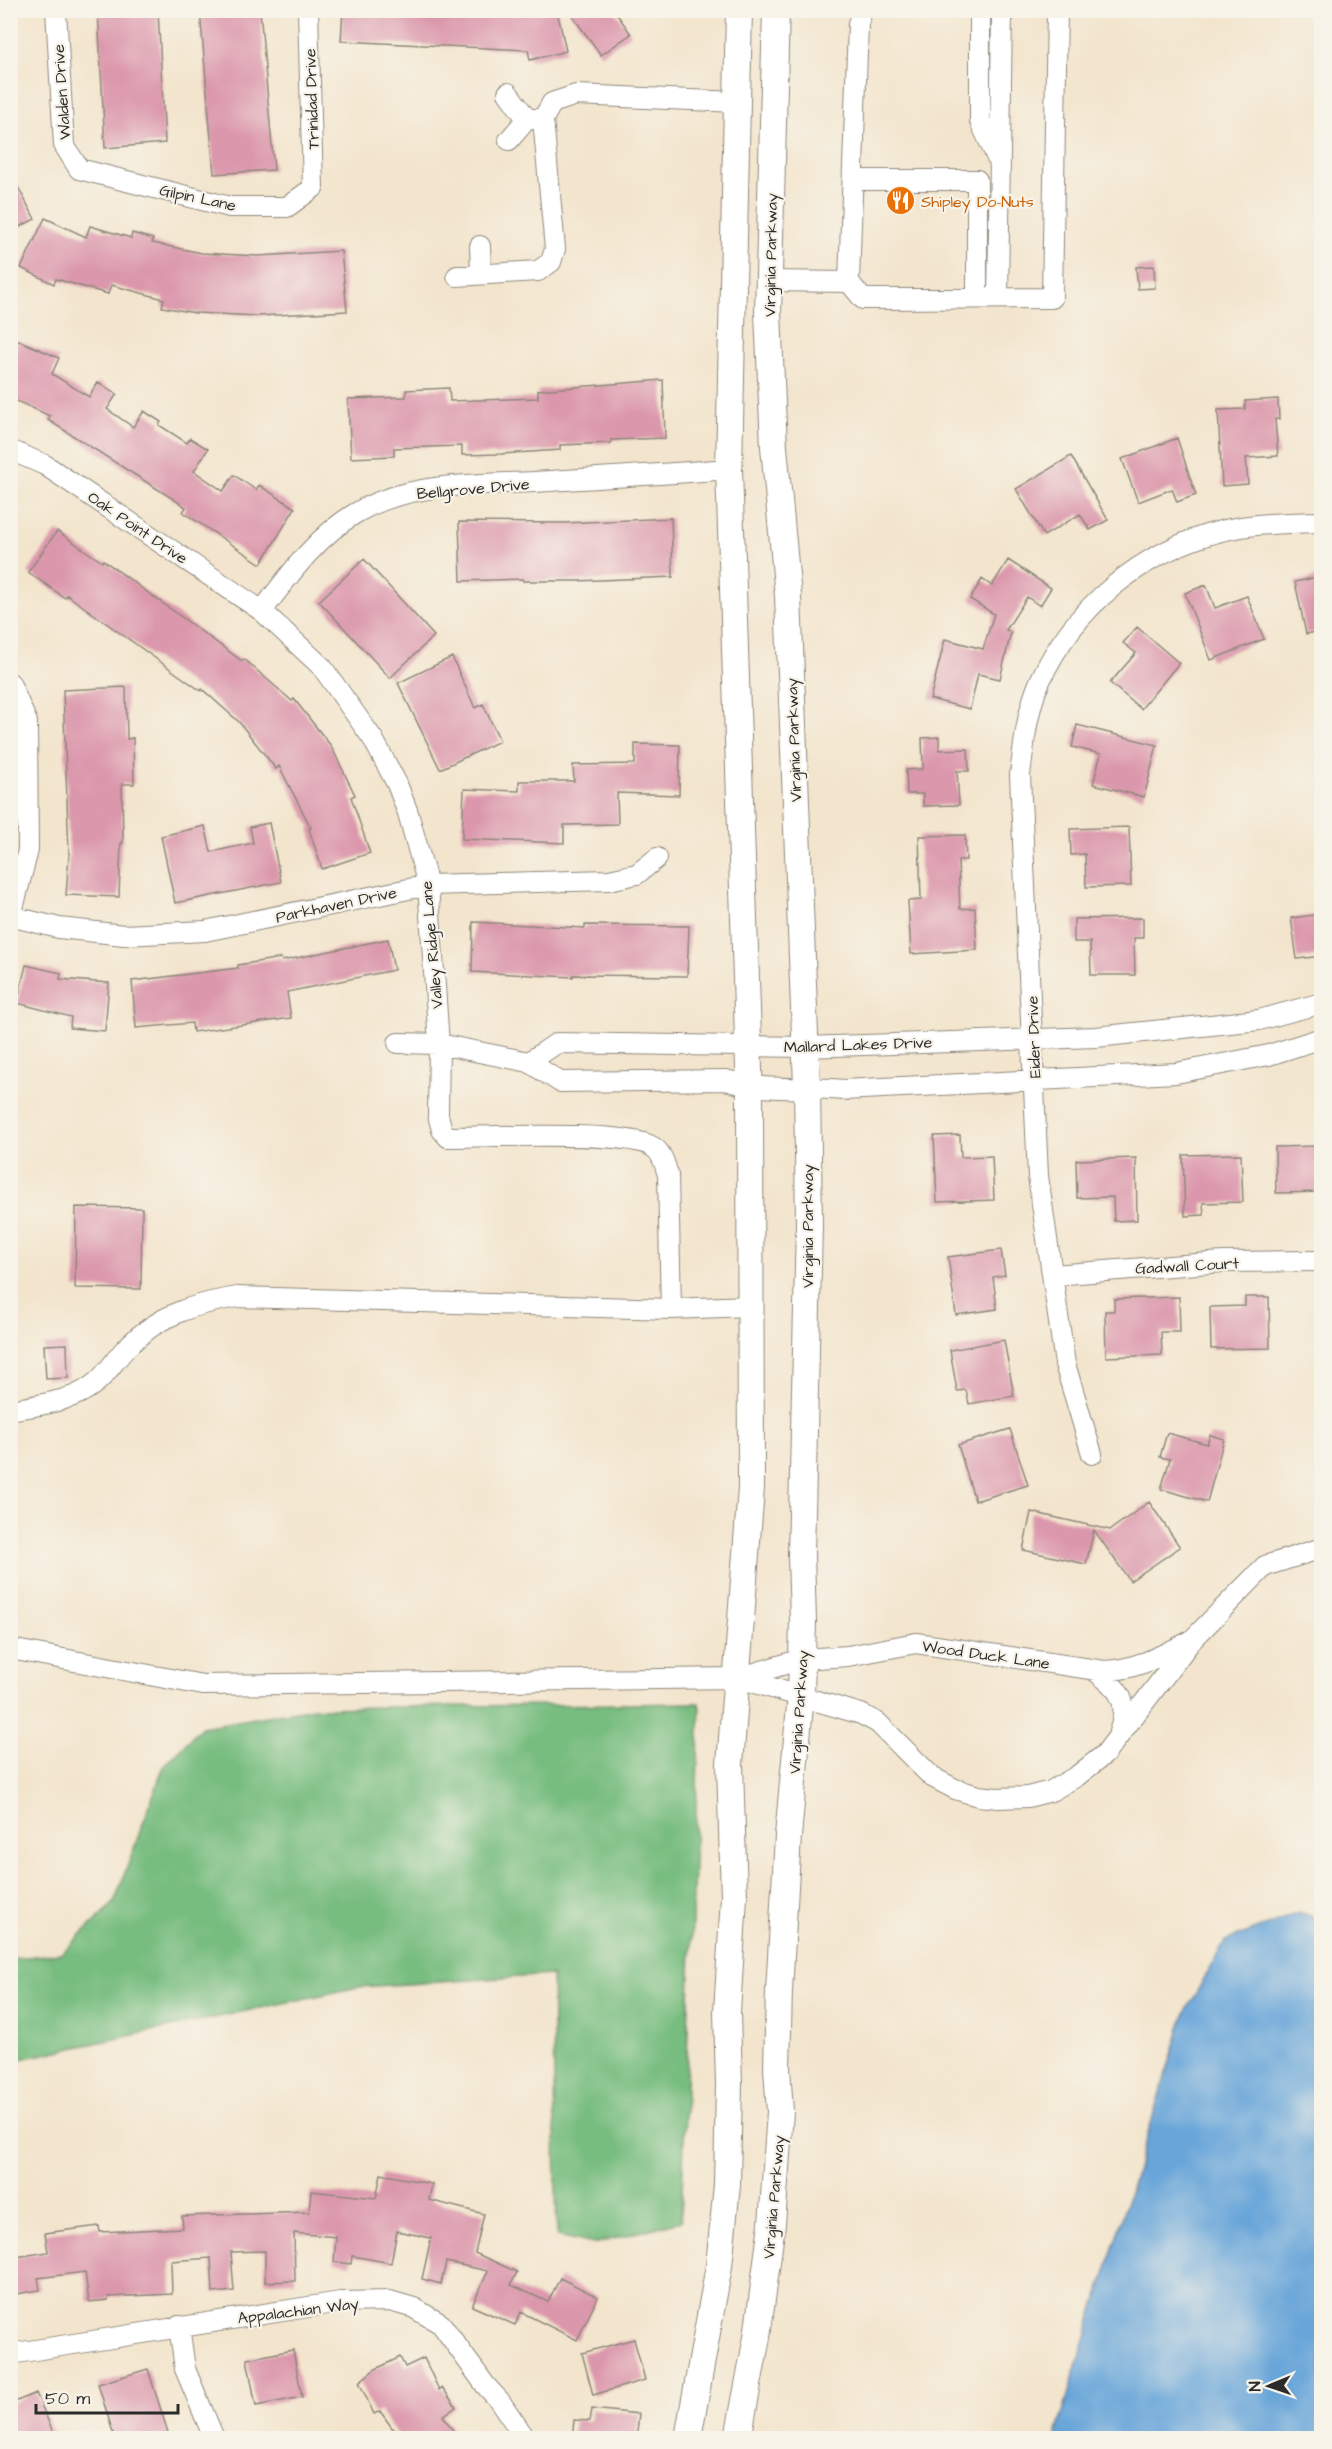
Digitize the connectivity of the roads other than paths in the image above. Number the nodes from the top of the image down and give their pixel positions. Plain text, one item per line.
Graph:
1 (56, 10) edge
2 (308, 10) edge
3 (739, 10) edge
4 (776, 10) edge
5 (862, 10) edge
6 (980, 10) edge
7 (1002, 10) edge
8 (1057, 10) edge
9 (508, 93) dead end
10 (737, 102) junction
11 (535, 119) junction
12 (509, 140) dead end
13 (736, 162) junction
14 (771, 162) junction
15 (1000, 164) junction
16 (79, 169) joint
17 (853, 180) junction
18 (313, 188) joint
19 (480, 246) dead end
20 (481, 274) junction
21 (458, 276) dead end
22 (768, 281) junction
23 (849, 282) junction
24 (977, 298) junction
25 (998, 298) junction
26 (10, 450) edge
27 (729, 469) junction
28 (1322, 522) edge
29 (262, 611) junction
30 (10, 683) edge
31 (657, 858) dead end
32 (428, 885) junction
33 (11, 916) edge
34 (1322, 1003) edge
35 (1034, 1037) junction
36 (1322, 1038) edge
37 (398, 1043) dead end
38 (439, 1044) junction
39 (748, 1047) junction
40 (805, 1047) junction
41 (530, 1062) junction
42 (1035, 1082) junction
43 (807, 1086) junction
44 (750, 1087) junction
45 (1322, 1261) edge
46 (1053, 1275) junction
47 (750, 1306) junction
48 (671, 1309) junction
49 (10, 1410) edge
50 (1092, 1454) dead end
51 (1322, 1548) edge
52 (1191, 1641) junction
53 (10, 1648) edge
54 (802, 1659) junction
55 (1094, 1670) junction
56 (738, 1678) junction
57 (801, 1695) junction
58 (1116, 1740) junction
59 (179, 2326) junction
60 (10, 2354) edge
61 (214, 2439) edge
62 (525, 2439) edge
63 (688, 2439) edge
64 (738, 2439) edge

1 - 16 street, Walden Drive
2 - 18 street, Trinidad Drive
3 - 10 main road
4 - 14 main road, Virginia Parkway
5 - 17 street
6 - 15 street
7 - 15 street
8 - 25 street
9 - 11 street
10 - 11 street
10 - 13 main road
11 - 12 street
11 - 20 street
13 - 14 main road
13 - 27 main road
14 - 22 main road, Virginia Parkway
15 - 25 street
16 - 18 street, Gilpin Lane
17 - 23 street
17 - 24 street
19 - 20 street
20 - 21 street
22 - 23 street
22 - 40 main road, Virginia Parkway
23 - 24 street
24 - 25 street
26 - 29 street, Oak Point Drive
27 - 29 street, Bellgrove Drive
27 - 39 main road
28 - 35 street, Eider Drive
29 - 32 street, Valley Ridge Lane
30 - 33 street
31 - 32 street, Parkhaven Drive
32 - 33 street, Parkhaven Drive
32 - 38 street, Valley Ridge Lane
34 - 35 street, Mallard Lakes Drive
35 - 40 street, Mallard Lakes Drive
35 - 42 street, Eider Drive
36 - 42 street
37 - 38 street
38 - 41 street
38 - 48 street, Valley Ridge Lane
39 - 40 street, Mallard Lakes Drive
39 - 41 street, Mallard Lakes Drive
39 - 44 main road
40 - 43 main road, Virginia Parkway
41 - 44 street
42 - 43 street
42 - 46 street, Eider Drive
43 - 44 street
43 - 54 main road, Virginia Parkway
44 - 47 main road
45 - 46 street, Gadwall Court
46 - 50 street, Eider Drive
47 - 48 street
47 - 56 main road
48 - 49 street
51 - 52 street, Wood Duck Lane
52 - 55 street, Wood Duck Lane
52 - 58 street, Wood Duck Lane
53 - 56 street
54 - 55 street, Wood Duck Lane
54 - 56 street, Wood Duck Lane
54 - 57 main road, Virginia Parkway
55 - 58 street, Wood Duck Lane
56 - 57 street, Wood Duck Lane
56 - 63 main road
57 - 58 street, Wood Duck Lane
57 - 64 main road, Virginia Parkway
59 - 60 street, Appalachian Way
59 - 61 street
59 - 62 street, Appalachian Way

